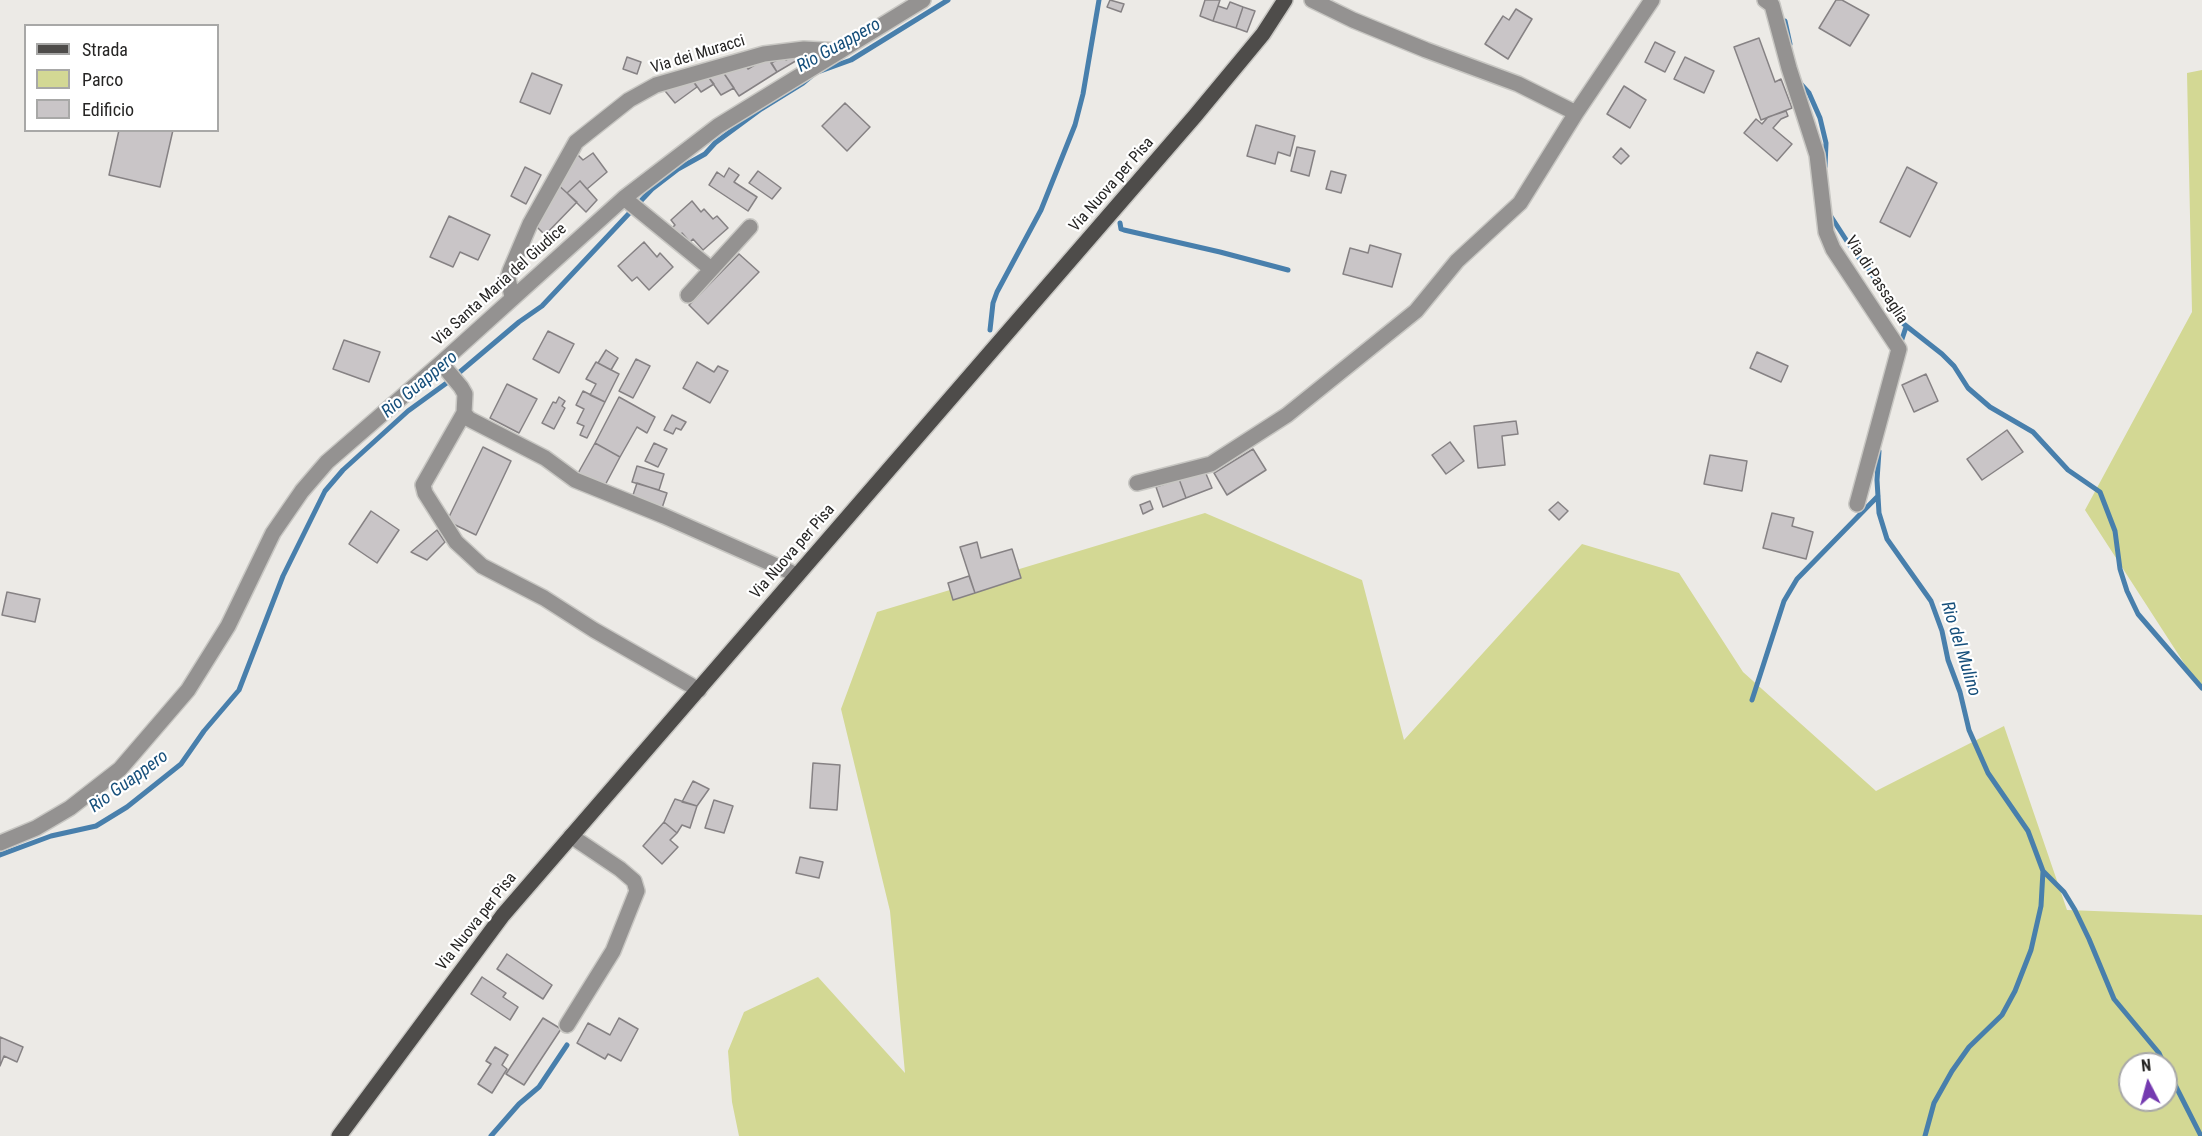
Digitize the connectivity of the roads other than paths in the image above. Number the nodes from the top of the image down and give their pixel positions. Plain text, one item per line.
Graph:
1 (923, 0) edge
2 (1285, 0) edge
3 (1312, 0) edge
4 (1652, 0) edge
5 (1768, 3) edge
6 (840, 51) junction
7 (1576, 113) junction
8 (628, 201) junction
9 (750, 227) dead end
10 (711, 269) junction
11 (688, 296) dead end
12 (512, 297) junction
13 (444, 365) junction
14 (464, 413) junction
15 (1137, 483) dead end
16 (1857, 504) dead end
17 (797, 576) junction
18 (699, 690) junction
19 (571, 836) junction
20 (0, 843) edge
21 (567, 1025) dead end
22 (339, 1136) edge

1 - 6 street, Via Santa Maria del Giudice
2 - 17 main road, Via Nuova per Pisa
3 - 7 street
4 - 7 street
5 - 16 street, Via di Passaglia
6 - 8 street, Via Santa Maria del Giudice
6 - 12 street, Via dei Muracci
7 - 15 street
8 - 10 street
8 - 12 street, Via Santa Maria del Giudice
9 - 10 street
10 - 11 street
12 - 13 street, Via Santa Maria del Giudice
13 - 14 street
13 - 20 street, Via Santa Maria del Giudice
14 - 17 street
14 - 18 street
17 - 18 main road, Via Nuova per Pisa
18 - 19 main road, Via Nuova per Pisa
19 - 21 street
19 - 22 main road, Via Nuova per Pisa

